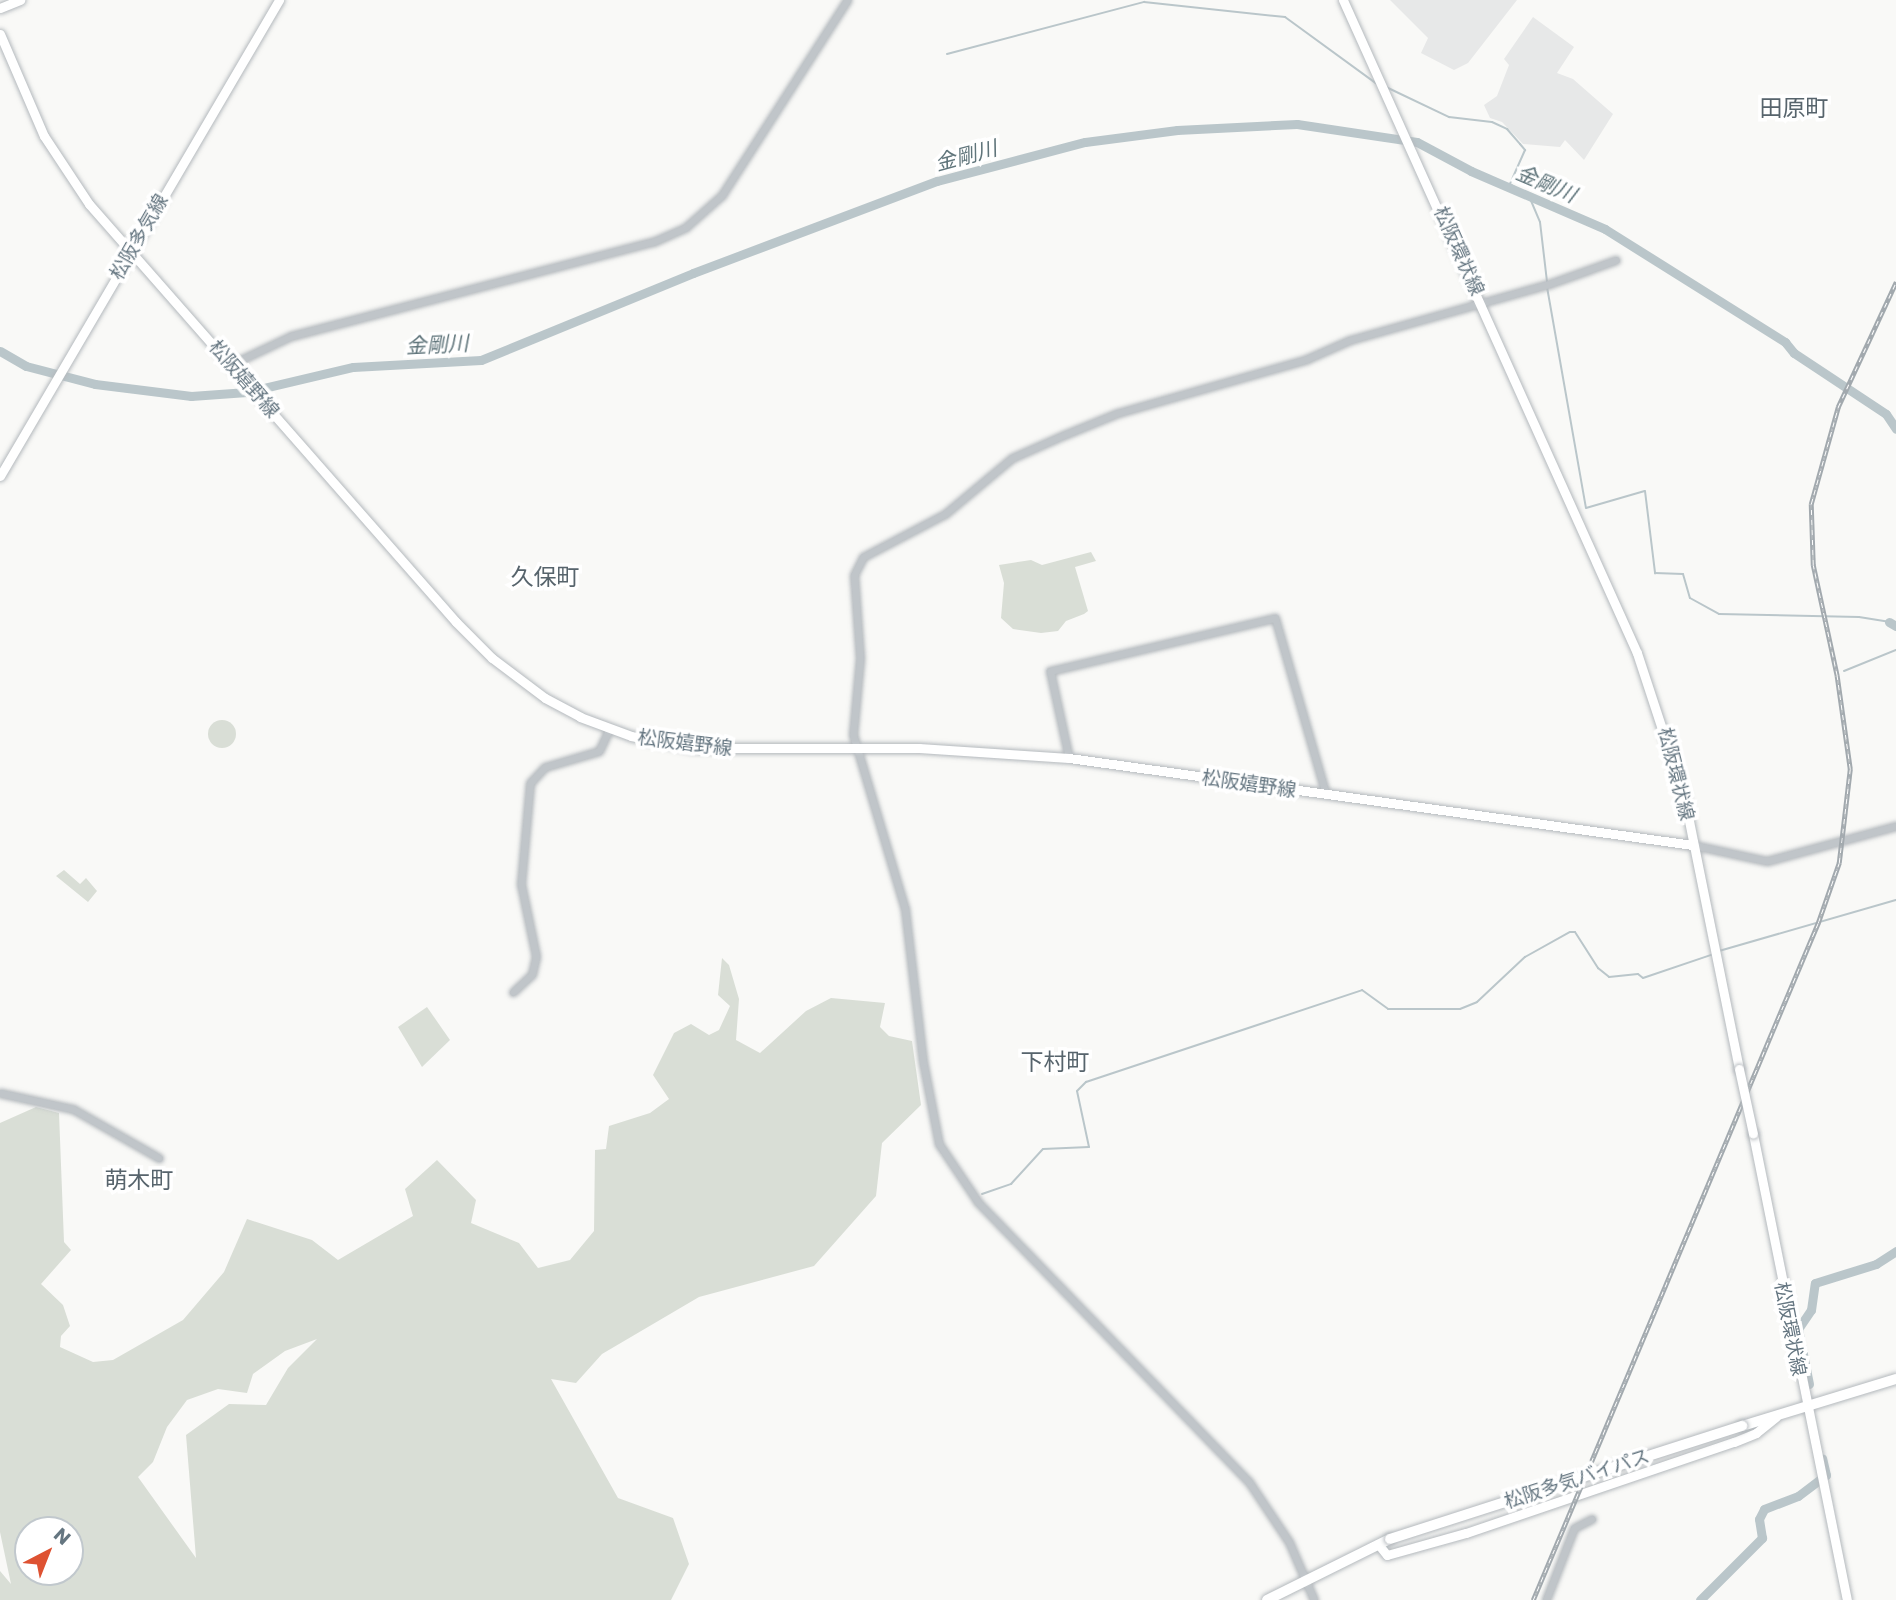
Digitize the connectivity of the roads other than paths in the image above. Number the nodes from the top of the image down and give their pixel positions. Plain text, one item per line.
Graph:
1 (20, 0) edge
2 (279, 0) edge
3 (847, 0) edge
4 (1343, 0) edge
5 (0, 8) edge
6 (0, 34) edge
7 (131, 251) junction
8 (1616, 260) dead end
9 (1483, 303) junction
10 (232, 365) junction
11 (0, 475) edge
12 (609, 730) junction
13 (856, 748) junction
14 (1069, 758) junction
15 (1326, 796) junction
16 (1896, 826) edge
17 (1693, 845) junction
18 (513, 992) dead end
19 (0, 1093) edge
20 (159, 1158) dead end
21 (1896, 1378) edge
22 (1805, 1408) junction
23 (1776, 1416) junction
24 (1592, 1519) dead end
25 (1378, 1544) junction
26 (1304, 1578) junction
27 (1267, 1600) edge
28 (1314, 1600) edge
29 (1546, 1600) edge
30 (1847, 1600) edge

1 - 5 main road
2 - 7 main road, 松阪多気線
3 - 10 street
4 - 9 main road, 松阪環状線
6 - 7 main road, 松阪嬉野線
7 - 10 main road, 松阪嬉野線
7 - 11 main road, 松阪多気線
8 - 9 street
9 - 13 street
9 - 17 main road, 松阪環状線
10 - 12 main road, 松阪嬉野線
12 - 13 main road, 松阪嬉野線
12 - 18 street
13 - 14 main road, 松阪嬉野線
13 - 26 street
14 - 15 main road, 松阪嬉野線
14 - 15 street
15 - 17 main road, 松阪嬉野線
16 - 17 street
17 - 22 main road, 松阪環状線, bridge
19 - 20 street
21 - 22 highway, 松阪多気バイパス
22 - 23 highway, 松阪多気バイパス
22 - 30 main road, 松阪環状線
23 - 25 highway, 松阪多気バイパス, bridge
23 - 25 main road
24 - 29 street
25 - 26 highway, 松阪多気バイパス
26 - 27 highway, 松阪多気バイパス
26 - 28 street

